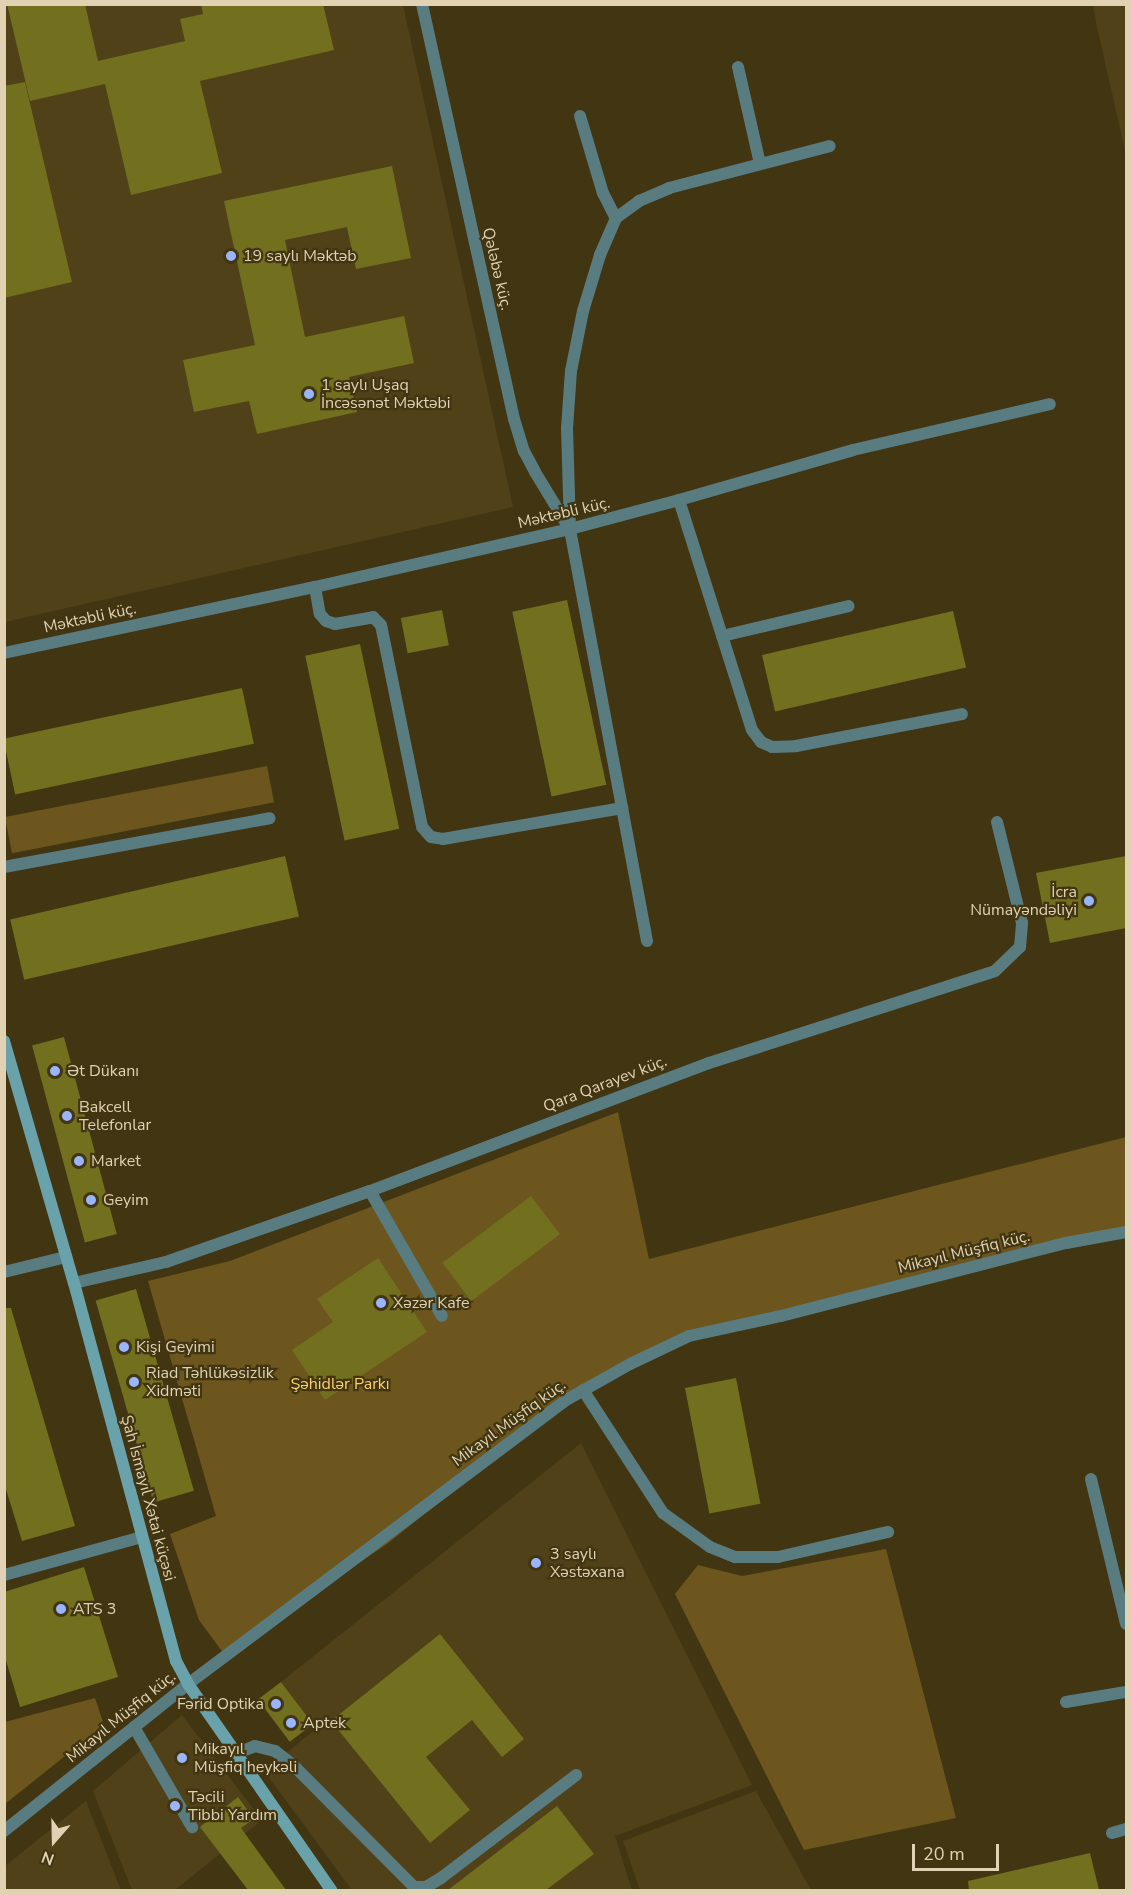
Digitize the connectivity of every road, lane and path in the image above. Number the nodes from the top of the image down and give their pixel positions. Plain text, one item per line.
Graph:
1 (422, 4) edge
2 (738, 67) dead end
3 (580, 117) dead end
4 (830, 146) dead end
5 (760, 164) junction
6 (616, 218) junction
7 (1050, 404) dead end
8 (680, 500) junction
9 (570, 529) junction
10 (315, 587) junction
11 (849, 606) dead end
12 (722, 636) junction
13 (4, 653) edge
14 (962, 714) dead end
15 (622, 808) junction
16 (270, 818) dead end
17 (997, 822) dead end
18 (4, 867) edge
19 (647, 941) dead end
20 (4, 1041) edge
21 (370, 1191) junction
22 (1126, 1232) edge
23 (66, 1257) junction
24 (4, 1272) edge
25 (74, 1283) junction
26 (442, 1316) dead end
27 (583, 1390) junction
28 (1091, 1479) dead end
29 (888, 1532) dead end
30 (142, 1537) junction
31 (4, 1575) edge
32 (1126, 1624) edge
33 (188, 1684) junction
34 (1126, 1692) edge
35 (1066, 1702) dead end
36 (134, 1727) junction
37 (237, 1753) junction
38 (576, 1774) dead end
39 (192, 1827) dead end
40 (1126, 1830) edge
41 (4, 1831) edge
42 (1112, 1833) dead end
43 (331, 1890) edge

1 - 9 street, Qələbə küç.
2 - 5 street
3 - 6 street
4 - 5 street
5 - 6 street
6 - 9 street
7 - 8 street, Məktəbli küç.
8 - 9 street, Məktəbli küç.
8 - 12 street
9 - 10 street, Məktəbli küç.
9 - 15 street
10 - 13 street, Məktəbli küç.
10 - 15 street
11 - 12 street
12 - 14 street
15 - 19 street
16 - 18 street
17 - 21 street, Qara Qarayev küç.
20 - 23 street, Şah İsmayıl Xətai küçəsi
21 - 25 street, Qara Qarayev küç.
21 - 26 street
22 - 27 street, Mikayıl Müşfiq küç.
23 - 24 street
23 - 25 street, Şah İsmayıl Xətai küçəsi
25 - 30 street, Şah İsmayıl Xətai küçəsi
27 - 29 street
27 - 33 street, Mikayıl Müşfiq küç.
28 - 32 street
30 - 31 street
30 - 33 street, Şah İsmayıl Xətai küçəsi
33 - 36 street, Mikayıl Müşfiq küç.
33 - 37 street, Şah İsmayıl Xətai küçəsi
34 - 35 street
36 - 39 street
36 - 41 street, Mikayıl Müşfiq küç.
37 - 38 street
37 - 43 street, Şah İsmayıl Xətai küçəsi
40 - 42 street

